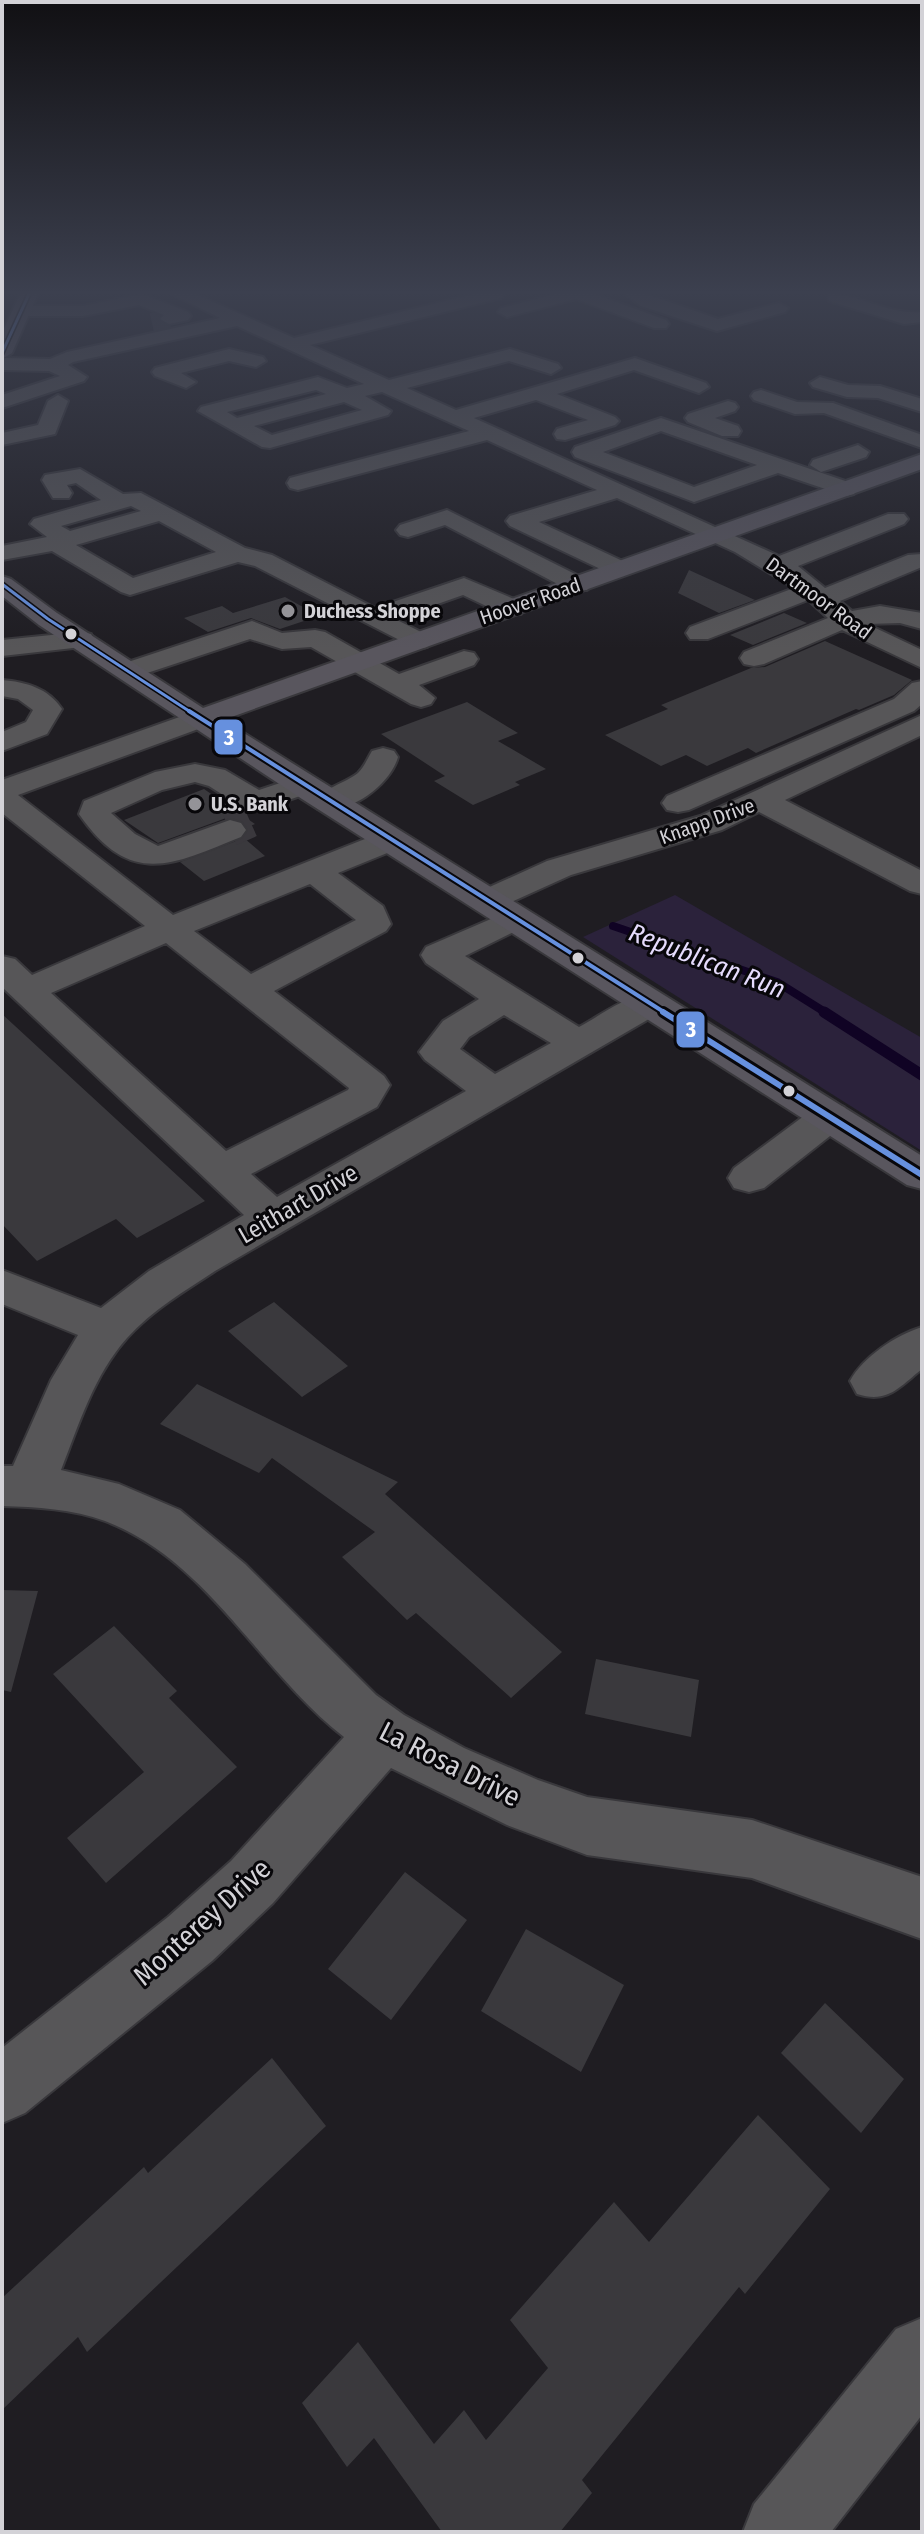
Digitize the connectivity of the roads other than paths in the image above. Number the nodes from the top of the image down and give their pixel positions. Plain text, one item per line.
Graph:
1 (54, 412) edge
2 (210, 412) edge
3 (282, 412) edge
4 (384, 412) edge
5 (443, 412) edge
6 (453, 412) edge
7 (522, 412) edge
8 (586, 412) edge
9 (712, 412) edge
10 (840, 412) edge
11 (449, 415) junction
12 (235, 425) junction
13 (568, 433) junction
14 (2, 439) edge
15 (503, 440) junction
16 (922, 442) edge
17 (446, 443) junction
18 (858, 452) dead end
19 (475, 457) dead end
20 (922, 461) edge
21 (613, 463) junction
22 (779, 465) junction
23 (821, 465) junction
24 (583, 476) junction
25 (298, 483) dead end
26 (556, 485) dead end
27 (848, 488) junction
28 (617, 491) junction
29 (120, 502) junction
30 (499, 502) dead end
31 (67, 504) junction
32 (473, 510) dead end
33 (162, 513) junction
34 (447, 517) junction
35 (529, 518) junction
36 (896, 519) junction
37 (922, 529) edge
38 (716, 535) junction
39 (67, 546) junction
40 (2, 553) edge
41 (232, 555) junction
42 (917, 560) dead end
43 (725, 563) dead end
44 (779, 565) junction
45 (620, 569) junction
46 (581, 583) junction
47 (2, 584) edge
48 (608, 595) dead end
49 (809, 595) junction
50 (522, 604) junction
51 (372, 618) junction
52 (846, 621) junction
53 (922, 621) edge
54 (699, 633) dead end
55 (81, 640) junction
56 (422, 640) junction
57 (2, 648) edge
58 (754, 658) dead end
59 (922, 660) edge
60 (360, 661) junction
61 (129, 671) junction
62 (2, 688) edge
63 (922, 689) edge
64 (202, 718) junction
65 (922, 724) edge
66 (2, 742) edge
67 (383, 757) dead end
68 (301, 785) junction
69 (2, 790) edge
70 (2, 798) edge
71 (762, 801) junction
72 (329, 802) junction
73 (95, 808) junction
74 (245, 818) junction
75 (711, 823) junction
76 (612, 825) dead end
77 (41, 828) junction
78 (391, 840) junction
79 (2, 844) edge
80 (639, 844) junction
81 (315, 872) junction
82 (922, 884) edge
83 (500, 910) junction
84 (168, 929) junction
85 (15, 979) edge
86 (247, 991) junction
87 (504, 999) junction
88 (648, 1004) junction
89 (580, 1044) junction
90 (494, 1092) junction
91 (830, 1116) junction
92 (224, 1170) junction
93 (922, 1175) edge
94 (749, 1178) dead end
95 (273, 1218) junction
96 (2, 1286) edge
97 (108, 1329) junction
98 (922, 1344) edge
99 (874, 1381) dead end
100 (16, 1486) edge
101 (384, 1734) junction
102 (922, 1908) edge
103 (2, 2090) edge
104 (922, 2355) edge
105 (782, 2532) edge

1 - 14 street
2 - 12 street
3 - 12 street
4 - 12 street
5 - 11 street, Dartmoor Road
6 - 11 street
7 - 13 street
8 - 13 street
9 - 23 street
10 - 16 street
11 - 15 street, Dartmoor Road
11 - 17 street
13 - 15 street
15 - 17 street
15 - 19 street
15 - 24 street, Dartmoor Road
17 - 25 street
18 - 23 street
20 - 27 main road, Hoover Road
21 - 22 street
21 - 22 street
21 - 24 street
22 - 27 street
23 - 27 street
24 - 26 street
24 - 28 street, Dartmoor Road
27 - 36 street
27 - 38 main road, Hoover Road
28 - 35 street
28 - 38 street, Dartmoor Road
29 - 31 street
29 - 31 street
29 - 33 street
30 - 35 street
31 - 39 street
32 - 34 street
33 - 39 street
33 - 41 street
34 - 46 street
34 - 50 street
35 - 45 street
36 - 37 street
36 - 44 street
38 - 44 street, Dartmoor Road
38 - 45 main road, Hoover Road
39 - 40 street
39 - 41 street
39 - 41 street
41 - 51 street
42 - 49 street
43 - 49 street
44 - 49 street, Dartmoor Road
45 - 46 main road, Hoover Road
46 - 48 street
46 - 50 main road, Hoover Road
47 - 55 main road
49 - 52 street, Dartmoor Road
49 - 54 street
50 - 51 street
50 - 56 main road, Hoover Road
51 - 56 street
52 - 53 street
52 - 58 street
52 - 59 street, Dartmoor Road
55 - 57 street
55 - 61 main road
56 - 60 main road, Hoover Road
56 - 60 street
60 - 61 street
60 - 64 main road, Hoover Road
61 - 64 main road
62 - 66 street
63 - 75 street
64 - 68 main road
64 - 69 street, Hoover Road
65 - 71 street, Knapp Drive
67 - 72 street
68 - 72 main road
68 - 74 street
70 - 77 street
71 - 75 street, Knapp Drive
71 - 82 street
72 - 78 main road
73 - 74 street
73 - 74 street
73 - 77 street
75 - 80 street, Knapp Drive
76 - 80 street
77 - 79 street
77 - 84 street
78 - 81 street
78 - 83 main road
80 - 83 street, Knapp Drive
81 - 84 street
81 - 86 street
83 - 87 street, Knapp Drive
83 - 88 main road
84 - 85 street
84 - 86 street
85 - 92 street
86 - 92 street
87 - 89 street
87 - 90 street
88 - 89 street, Leithart Drive
88 - 91 main road
89 - 90 street, Leithart Drive
90 - 95 street, Leithart Drive
91 - 93 main road
91 - 94 street
92 - 95 street
95 - 97 street, Leithart Drive
96 - 97 street
97 - 100 street, Leithart Drive
98 - 99 street
100 - 101 street, La Rosa Drive
101 - 102 street, La Rosa Drive
101 - 103 street, Monterey Drive
104 - 105 street

